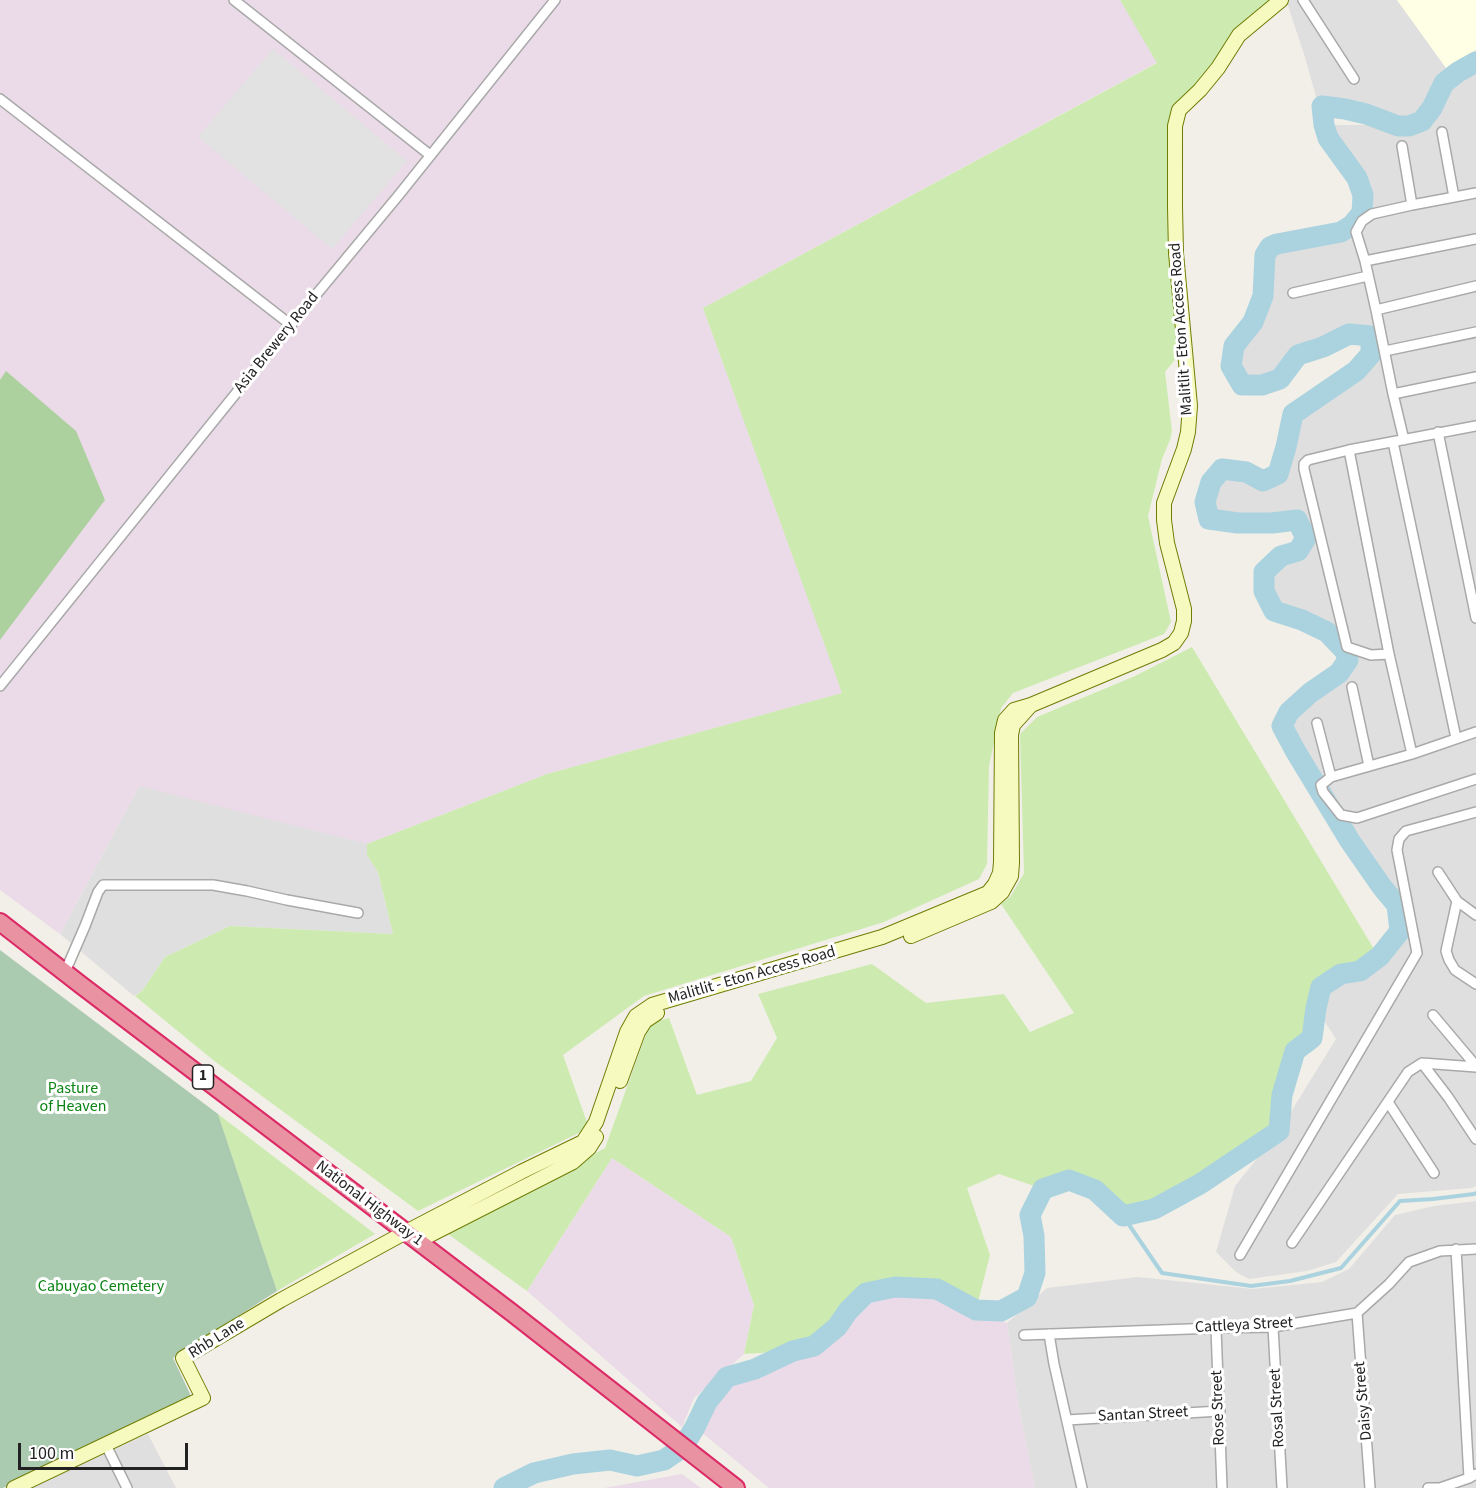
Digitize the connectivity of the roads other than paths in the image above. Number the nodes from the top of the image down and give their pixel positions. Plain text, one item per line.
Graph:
1 (234, 0) edge
2 (555, 0) edge
3 (1281, 0) edge
4 (1303, 0) edge
5 (1354, 79) dead end
6 (0, 99) edge
7 (1442, 132) dead end
8 (1402, 146) dead end
9 (430, 155) junction
10 (1476, 193) edge
11 (1454, 197) junction
12 (1412, 205) junction
13 (1476, 239) edge
14 (1365, 261) junction
15 (1368, 276) junction
16 (1476, 286) edge
17 (1293, 292) dead end
18 (1376, 309) junction
19 (291, 325) junction
20 (1476, 332) edge
21 (1385, 351) junction
22 (1476, 377) edge
23 (1393, 394) junction
24 (1476, 426) edge
25 (1438, 432) junction
26 (1404, 440) junction
27 (1393, 442) junction
28 (1349, 450) junction
29 (1476, 618) edge
30 (1389, 654) junction
31 (0, 686) edge
32 (1352, 687) dead end
33 (1031, 705) junction
34 (1317, 723) dead end
35 (1476, 732) edge
36 (1456, 738) junction
37 (1413, 754) junction
38 (1369, 766) junction
39 (1331, 777) junction
40 (1476, 779) edge
41 (1476, 812) edge
42 (1438, 872) dead end
43 (1457, 901) junction
44 (357, 913) dead end
45 (1476, 915) edge
46 (0, 922) edge
47 (65, 972) junction
48 (1476, 984) edge
49 (1433, 1015) dead end
50 (1422, 1063) junction
51 (1476, 1067) edge
52 (1388, 1102) junction
53 (1476, 1139) edge
54 (1434, 1173) dead end
55 (489, 1189) junction
56 (499, 1200) junction
57 (412, 1237) junction
58 (1292, 1243) dead end
59 (1456, 1249) junction
60 (1476, 1249) edge
61 (1240, 1255) dead end
62 (1357, 1313) junction
63 (1273, 1327) junction
64 (1216, 1328) junction
65 (1049, 1334) junction
66 (1024, 1335) dead end
67 (1220, 1411) junction
68 (1067, 1419) junction
69 (106, 1445) junction
70 (1473, 1476) edge
71 (126, 1486) edge
72 (14, 1488) edge
73 (114, 1488) edge
74 (736, 1488) edge
75 (1082, 1488) edge
76 (1222, 1488) edge
77 (1282, 1488) edge
78 (1371, 1488) edge
79 (1428, 1488) edge

1 - 9 street
2 - 9 street, Asia Brewery Road
3 - 33 street, Malitlit - Eton Access Road
4 - 5 street
6 - 19 street
7 - 11 street
8 - 12 street
9 - 19 street, Asia Brewery Road
10 - 11 street
11 - 12 street
12 - 14 street
13 - 14 street
14 - 15 street
15 - 17 street
15 - 18 street
16 - 18 street
18 - 21 street
19 - 31 street, Asia Brewery Road
20 - 21 street
21 - 23 street
22 - 23 street
23 - 26 street
24 - 25 street
25 - 26 street
25 - 29 street
26 - 27 street
27 - 28 street
27 - 36 street
28 - 30 street
28 - 30 street
30 - 37 street
32 - 38 street
33 - 55 street, Malitlit - Eton Access Road
33 - 56 street, Malitlit - Eton Access Road
34 - 39 street
35 - 36 street
36 - 37 street
37 - 38 street
38 - 39 street
39 - 40 street
41 - 61 street
42 - 43 street
43 - 45 street
43 - 48 street
44 - 47 street
46 - 47 highway, National Highway 1 / 1
47 - 57 highway, National Highway 1 / 1
49 - 51 street
50 - 51 street
50 - 52 street
50 - 53 street
52 - 54 street
52 - 58 street
55 - 56 street
55 - 57 street, Malitlit - Eton Access Road
56 - 57 street, Malitlit - Eton Access Road
57 - 69 street, Rhb Lane
57 - 74 highway, National Highway 1 / 1
59 - 60 street
59 - 62 street
59 - 70 street
62 - 63 street, Cattleya Street
62 - 78 street, Daisy Street
63 - 64 street, Cattleya Street
63 - 77 street, Rosal Street
64 - 65 street, Cattleya Street
64 - 67 street, Rose Street
65 - 66 street, Cattleya Street
65 - 68 street
67 - 68 street, Santan Street
67 - 76 street, Rose Street
68 - 75 street
69 - 71 street
69 - 72 street, Rhb Lane
70 - 79 street
71 - 73 street

